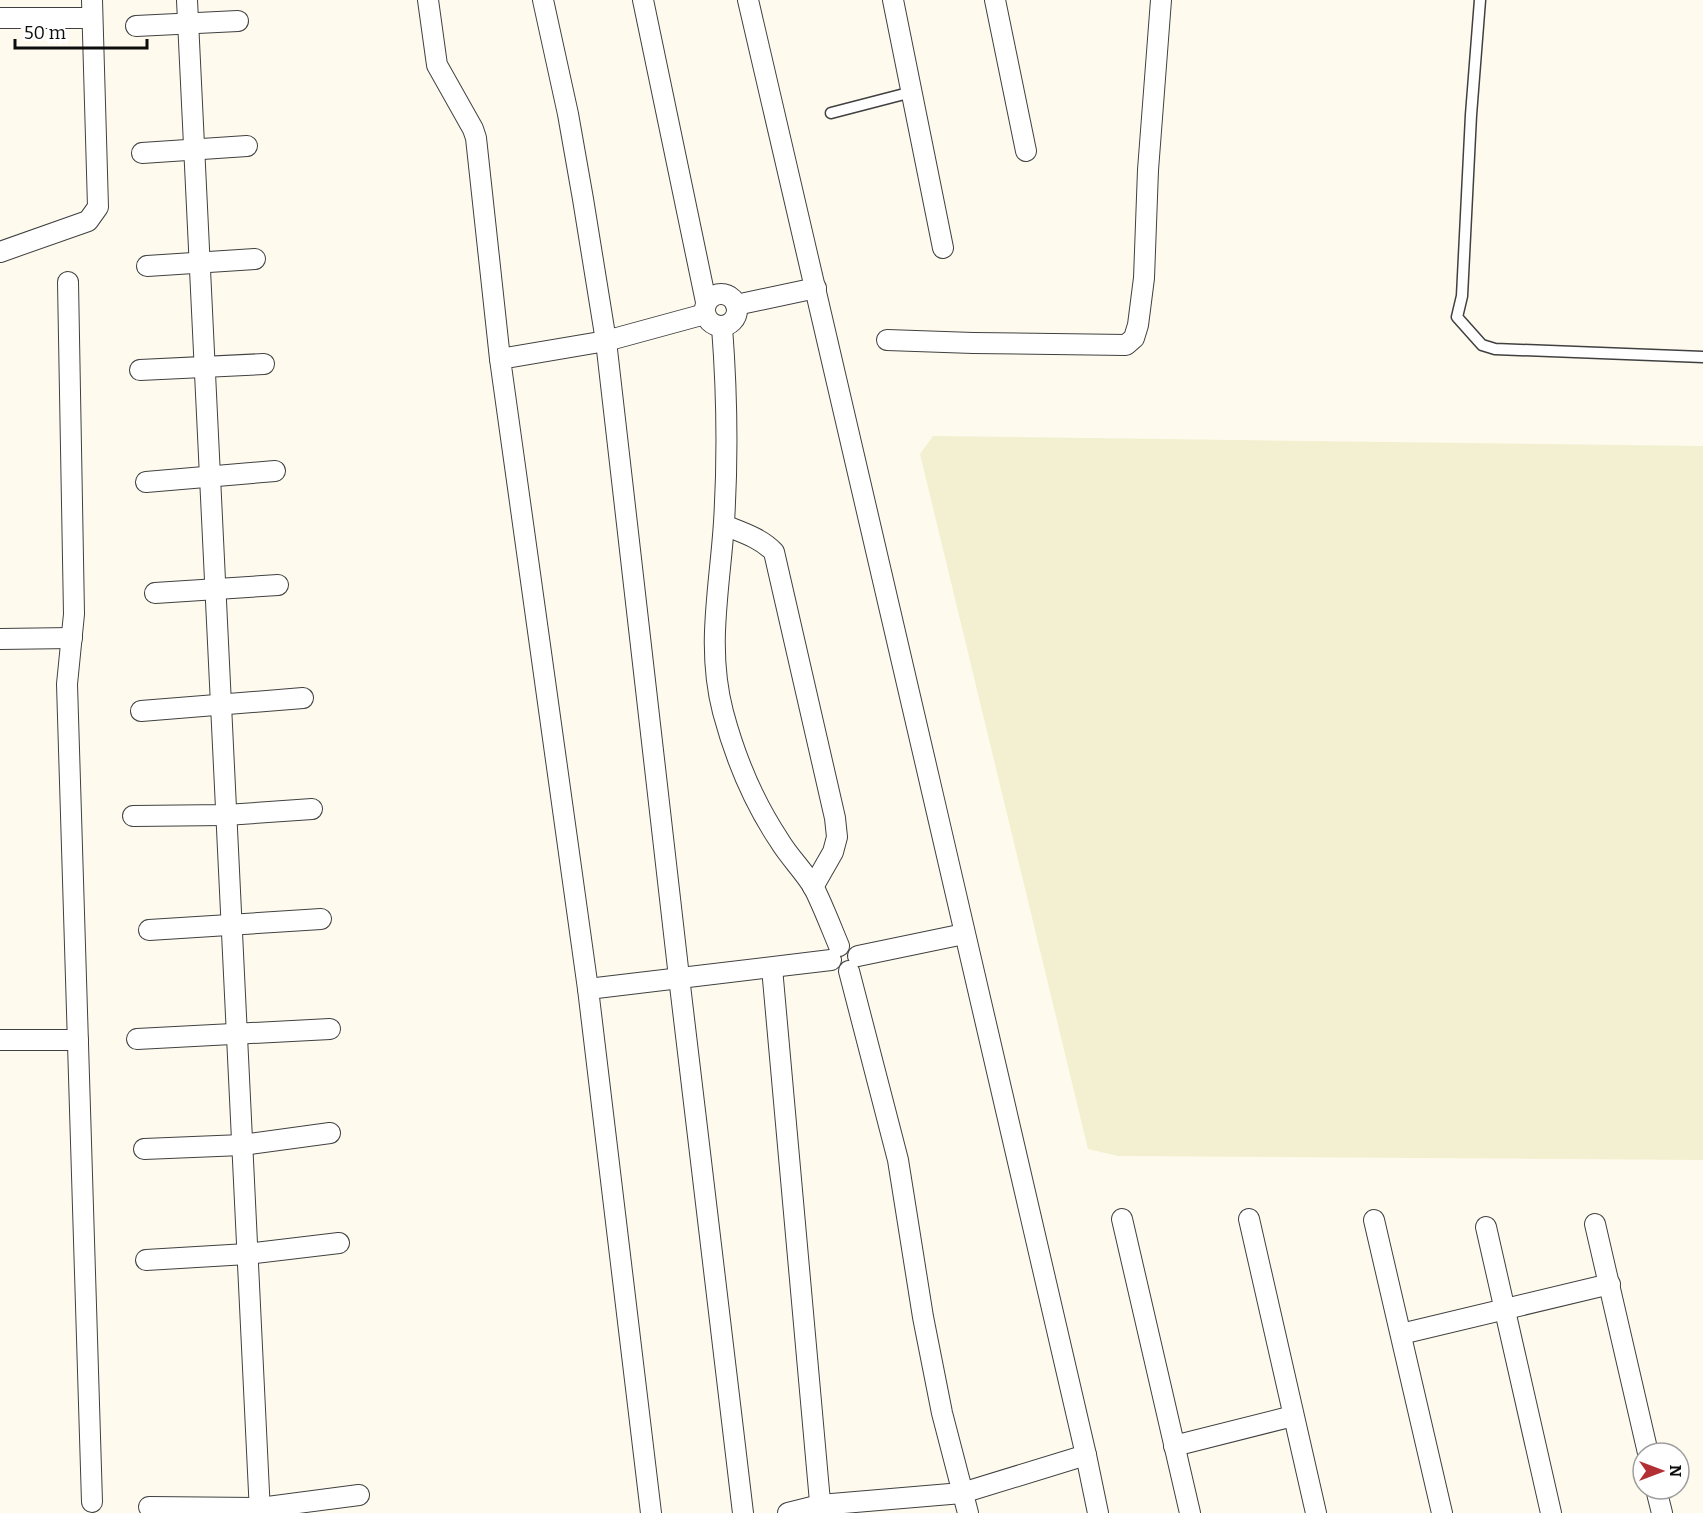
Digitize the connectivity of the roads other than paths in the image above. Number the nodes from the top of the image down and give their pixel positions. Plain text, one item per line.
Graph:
1 (187, 0) edge
2 (428, 0) edge
3 (543, 0) edge
4 (643, 0) edge
5 (748, 0) edge
6 (892, 0) edge
7 (995, 0) edge
8 (1161, 0) edge
9 (1480, 0) edge
10 (92, 9) edge
11 (0, 18) edge
12 (238, 21) dead end
13 (188, 23) junction
14 (136, 26) dead end
15 (912, 92) junction
16 (831, 113) dead end
17 (247, 146) dead end
18 (195, 150) junction
19 (1026, 151) dead end
20 (142, 153) dead end
21 (943, 248) dead end
22 (0, 252) edge
23 (255, 259) dead end
24 (200, 262) junction
25 (147, 266) dead end
26 (68, 282) dead end
27 (816, 288) junction
28 (736, 305) junction
29 (706, 308) junction
30 (722, 327) junction
31 (887, 340) dead end
32 (606, 341) junction
33 (1703, 357) edge
34 (500, 360) junction
35 (264, 364) dead end
36 (205, 366) junction
37 (140, 370) dead end
38 (274, 471) dead end
39 (210, 477) junction
40 (146, 482) dead end
41 (724, 525) junction
42 (278, 585) dead end
43 (216, 590) junction
44 (155, 593) dead end
45 (72, 638) junction
46 (0, 639) edge
47 (303, 698) dead end
48 (221, 705) junction
49 (141, 711) dead end
50 (312, 809) dead end
51 (226, 815) junction
52 (134, 816) dead end
53 (813, 887) junction
54 (321, 919) dead end
55 (232, 925) junction
56 (149, 930) dead end
57 (964, 934) junction
58 (835, 953) junction
59 (854, 964) junction
60 (772, 968) junction
61 (680, 977) junction
62 (588, 989) junction
63 (330, 1029) dead end
64 (237, 1035) junction
65 (137, 1039) dead end
66 (0, 1040) edge
67 (78, 1040) junction
68 (330, 1133) dead end
69 (242, 1144) junction
70 (144, 1149) dead end
71 (1122, 1219) dead end
72 (1248, 1219) dead end
73 (1374, 1220) dead end
74 (1595, 1224) dead end
75 (1486, 1227) dead end
76 (339, 1243) dead end
77 (247, 1254) junction
78 (146, 1260) dead end
79 (1610, 1284) junction
80 (1504, 1309) junction
81 (1401, 1334) junction
82 (1293, 1416) junction
83 (1645, 1441) edge
84 (1174, 1446) junction
85 (1086, 1455) junction
86 (962, 1493) junction
87 (359, 1495) dead end
88 (92, 1502) dead end
89 (149, 1507) dead end
90 (820, 1509) edge
91 (260, 1510) edge
92 (651, 1513) edge
93 (743, 1513) edge
94 (788, 1513) edge
95 (968, 1513) edge
96 (1098, 1513) edge
97 (1190, 1513) edge
98 (1316, 1513) edge
99 (1442, 1513) edge
100 (1551, 1513) edge

1 - 13 street
2 - 34 street
3 - 32 street
4 - 29 street
5 - 27 street
6 - 15 street
7 - 19 street
8 - 31 street
9 - 33 lane
10 - 11 street
10 - 22 street
12 - 13 street
13 - 14 street
13 - 18 street
15 - 16 lane
15 - 21 street
17 - 18 street
18 - 20 street
18 - 24 street
23 - 24 street
24 - 25 street
24 - 36 street
26 - 45 street
27 - 28 street
27 - 57 street
28 - 29 street
28 - 30 street
29 - 30 street
29 - 32 street
30 - 41 street
32 - 34 street
32 - 61 street
34 - 62 street
35 - 36 street
36 - 37 street
36 - 39 street
38 - 39 street
39 - 40 street
39 - 43 street
41 - 53 street
41 - 53 street
42 - 43 street
43 - 44 street
43 - 48 street
45 - 46 street
45 - 67 street
47 - 48 street
48 - 49 street
48 - 51 street
50 - 51 street
51 - 52 street
51 - 55 street
53 - 58 street
54 - 55 street
55 - 56 street
55 - 64 street
57 - 59 street
57 - 85 street
58 - 59 street
58 - 60 street
59 - 86 street
60 - 61 street
60 - 90 street
61 - 62 street
61 - 93 street
62 - 92 street
63 - 64 street
64 - 65 street
64 - 69 street
66 - 67 street
67 - 88 street
68 - 69 street
69 - 70 street
69 - 77 street
71 - 84 street
72 - 82 street
73 - 81 street
74 - 79 street
75 - 80 street
76 - 77 street
77 - 78 street
77 - 91 street
79 - 80 street
79 - 83 street
80 - 81 street
80 - 100 street
81 - 99 street
82 - 84 street
82 - 98 street
84 - 97 street
85 - 86 street
85 - 96 street
86 - 90 street
86 - 95 street
87 - 91 street
89 - 91 street
90 - 94 street

